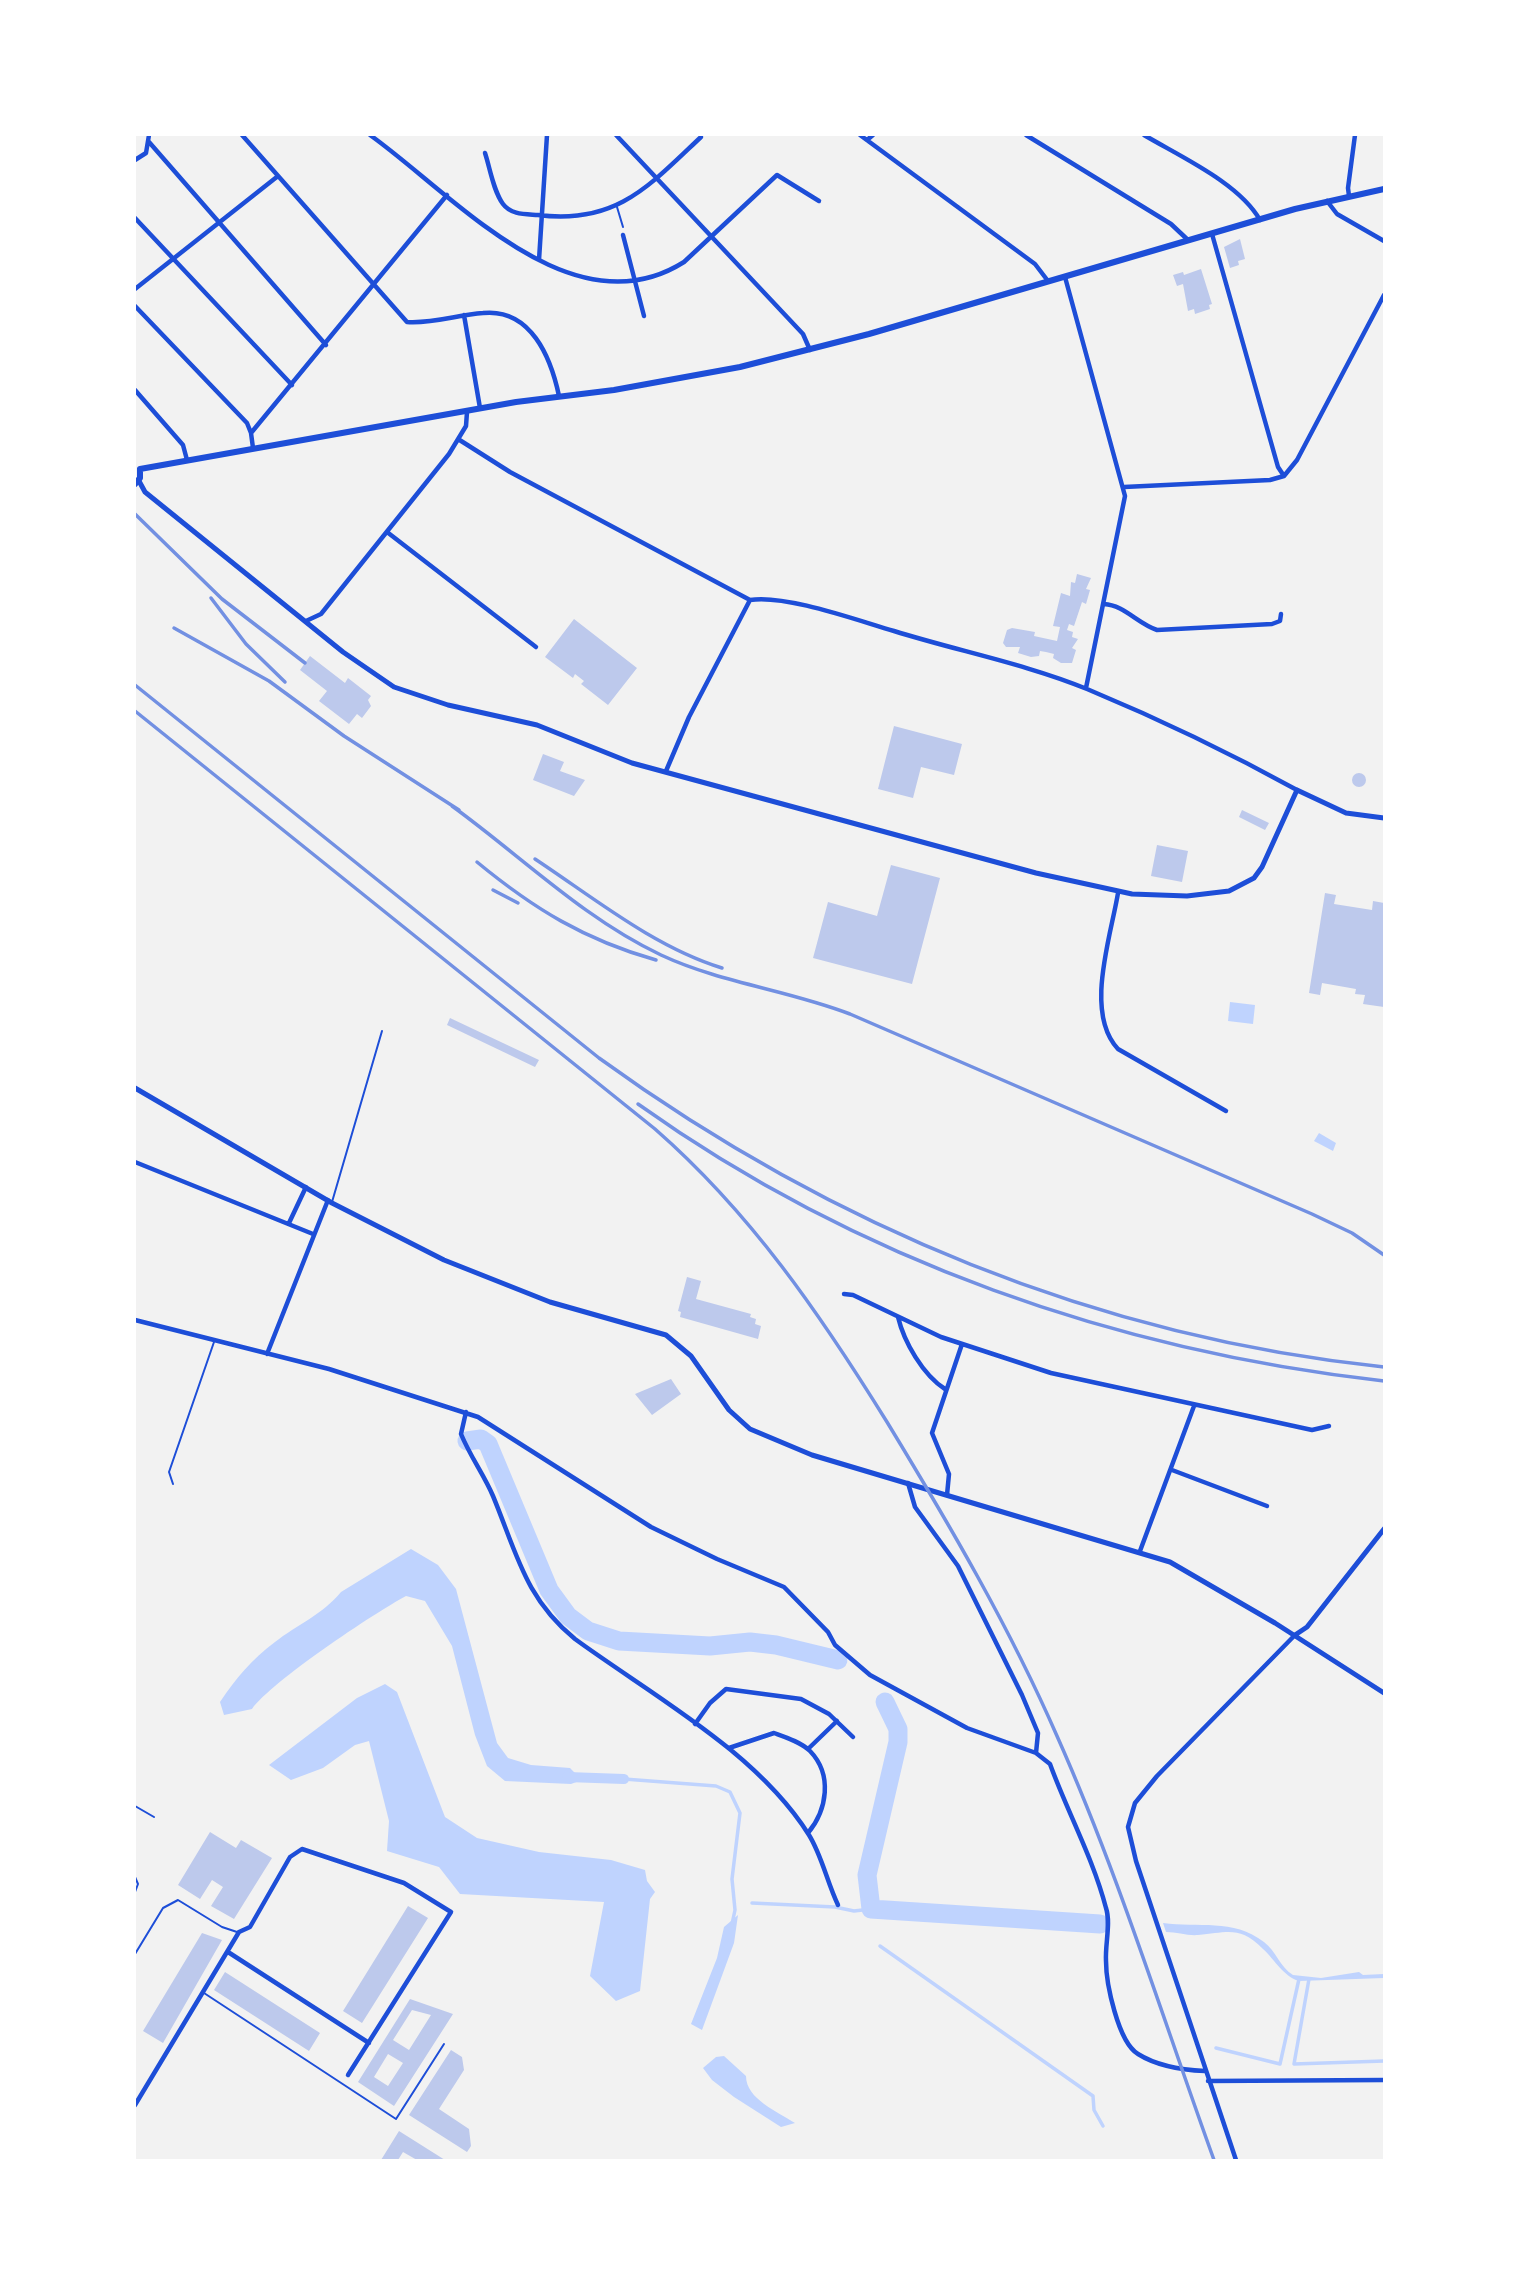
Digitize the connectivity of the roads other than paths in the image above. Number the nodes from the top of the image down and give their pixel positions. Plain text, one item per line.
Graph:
1 (149, 135) edge
2 (242, 135) edge
3 (370, 135) edge
4 (547, 135) edge
5 (616, 135) edge
6 (860, 135) edge
7 (873, 135) edge
8 (1026, 135) edge
9 (1144, 135) edge
10 (1355, 135) edge
11 (701, 137) dead end
12 (867, 140) junction
13 (149, 142) junction
14 (485, 153) dead end
15 (135, 160) edge
16 (278, 176) junction
17 (658, 179) junction
18 (1384, 189) edge
19 (447, 195) junction
20 (1349, 196) junction
21 (819, 201) dead end
22 (1327, 201) junction
23 (617, 207) junction
24 (543, 216) junction
25 (135, 218) edge
26 (1261, 220) junction
27 (220, 222) junction
28 (622, 227) dead end
29 (1212, 234) junction
30 (623, 235) dead end
31 (711, 237) junction
32 (1189, 241) junction
33 (1384, 241) edge
34 (175, 257) junction
35 (538, 260) junction
36 (1065, 277) junction
37 (636, 280) junction
38 (1048, 281) junction
39 (374, 286) junction
40 (135, 289) edge
41 (1384, 295) edge
42 (135, 306) edge
43 (464, 315) junction
44 (644, 316) dead end
45 (326, 345) junction
46 (810, 350) junction
47 (292, 385) junction
48 (135, 390) edge
49 (559, 396) junction
50 (480, 409) junction
51 (467, 412) junction
52 (251, 433) junction
53 (458, 439) junction
54 (253, 448) junction
55 (187, 460) junction
56 (137, 467) edge
57 (1284, 476) junction
58 (137, 482) edge
59 (1124, 487) junction
60 (387, 532) junction
61 (750, 600) junction
62 (1104, 604) junction
63 (1281, 614) dead end
64 (306, 621) junction
65 (536, 648) dead end
66 (1086, 688) junction
67 (666, 771) junction
68 (1297, 790) junction
69 (1384, 818) edge
70 (1118, 892) junction
71 (382, 1031) dead end
72 (135, 1088) edge
73 (1226, 1111) dead end
74 (135, 1162) edge
75 (306, 1187) junction
76 (330, 1201) junction
77 (289, 1223) junction
78 (313, 1234) junction
79 (844, 1294) dead end
80 (898, 1317) junction
81 (135, 1320) edge
82 (215, 1341) junction
83 (962, 1344) junction
84 (267, 1354) junction
85 (946, 1389) junction
86 (1194, 1406) junction
87 (466, 1412) junction
88 (1329, 1426) dead end
89 (1172, 1470) junction
90 (908, 1483) junction
91 (173, 1485) dead end
92 (947, 1495) junction
93 (1267, 1506) dead end
94 (1384, 1529) edge
95 (1140, 1551) junction
96 (1295, 1635) junction
97 (1384, 1693) edge
98 (837, 1721) junction
99 (695, 1724) junction
100 (853, 1737) dead end
101 (729, 1748) junction
102 (808, 1749) junction
103 (1037, 1753) junction
104 (808, 1833) junction
105 (838, 1905) dead end
106 (239, 1932) junction
107 (228, 1952) junction
108 (135, 1954) edge
109 (203, 1993) junction
110 (369, 2043) junction
111 (443, 2043) dead end
112 (1205, 2071) junction
113 (348, 2075) joint
114 (1384, 2080) edge
115 (1208, 2081) junction
116 (343, 2084) junction
117 (135, 2105) edge
118 (1236, 2160) edge

1 - 13 street
2 - 16 street
3 - 19 street
4 - 24 street
5 - 17 street
6 - 12 street
7 - 12 street
8 - 32 street
9 - 26 street
10 - 20 street
11 - 17 street
12 - 38 street
13 - 15 street
13 - 27 street
14 - 24 street
16 - 27 street
16 - 39 street
17 - 23 street
17 - 31 street
18 - 20 main road
19 - 35 street
19 - 39 street
20 - 22 main road
21 - 31 street
22 - 26 main road
22 - 33 street
23 - 24 street
23 - 28 lane
24 - 35 street
25 - 34 street
26 - 29 main road
27 - 34 street
27 - 45 street
29 - 32 main road
29 - 57 street
30 - 37 street
31 - 37 street
31 - 46 street
32 - 36 main road
34 - 40 street
34 - 47 street
35 - 37 street
36 - 38 main road
36 - 59 street
37 - 44 street
38 - 46 main road
39 - 43 street
39 - 45 street
41 - 57 street
42 - 52 street
43 - 49 street
43 - 50 street
45 - 47 street
46 - 49 main road
47 - 52 street
48 - 55 street
49 - 50 main road
50 - 51 main road
51 - 53 street
51 - 54 main road
52 - 54 street
53 - 60 street
53 - 61 street
54 - 55 main road
55 - 56 main road
56 - 58 main road
57 - 59 street
58 - 64 street
59 - 62 street
60 - 64 street
60 - 65 street
61 - 66 street
61 - 67 street
62 - 63 street
62 - 66 street
64 - 67 street
66 - 68 street
67 - 70 street
68 - 69 street
68 - 70 street
70 - 73 street
71 - 76 lane
72 - 75 street
74 - 77 street
75 - 76 street
75 - 77 street
76 - 78 street
76 - 90 street
77 - 78 street
78 - 84 street
79 - 80 street
80 - 83 street
80 - 85 street
81 - 82 street
82 - 84 street
82 - 91 lane
83 - 85 street
83 - 86 street
84 - 87 street
85 - 92 street
86 - 88 street
86 - 89 street
87 - 99 street
87 - 103 street
89 - 93 street
89 - 95 street
90 - 92 street
90 - 103 street
92 - 95 street
94 - 96 street
95 - 96 street
96 - 97 street
96 - 112 street
98 - 99 street
98 - 100 street
98 - 102 street
99 - 101 street
101 - 102 street
101 - 104 street
102 - 104 street
103 - 112 street
104 - 105 street
106 - 107 street
106 - 108 lane
106 - 110 street
107 - 109 street
107 - 110 street
109 - 116 lane
109 - 117 street
110 - 113 street
111 - 116 lane
112 - 115 street
113 - 116 lane
114 - 115 street
115 - 118 street

